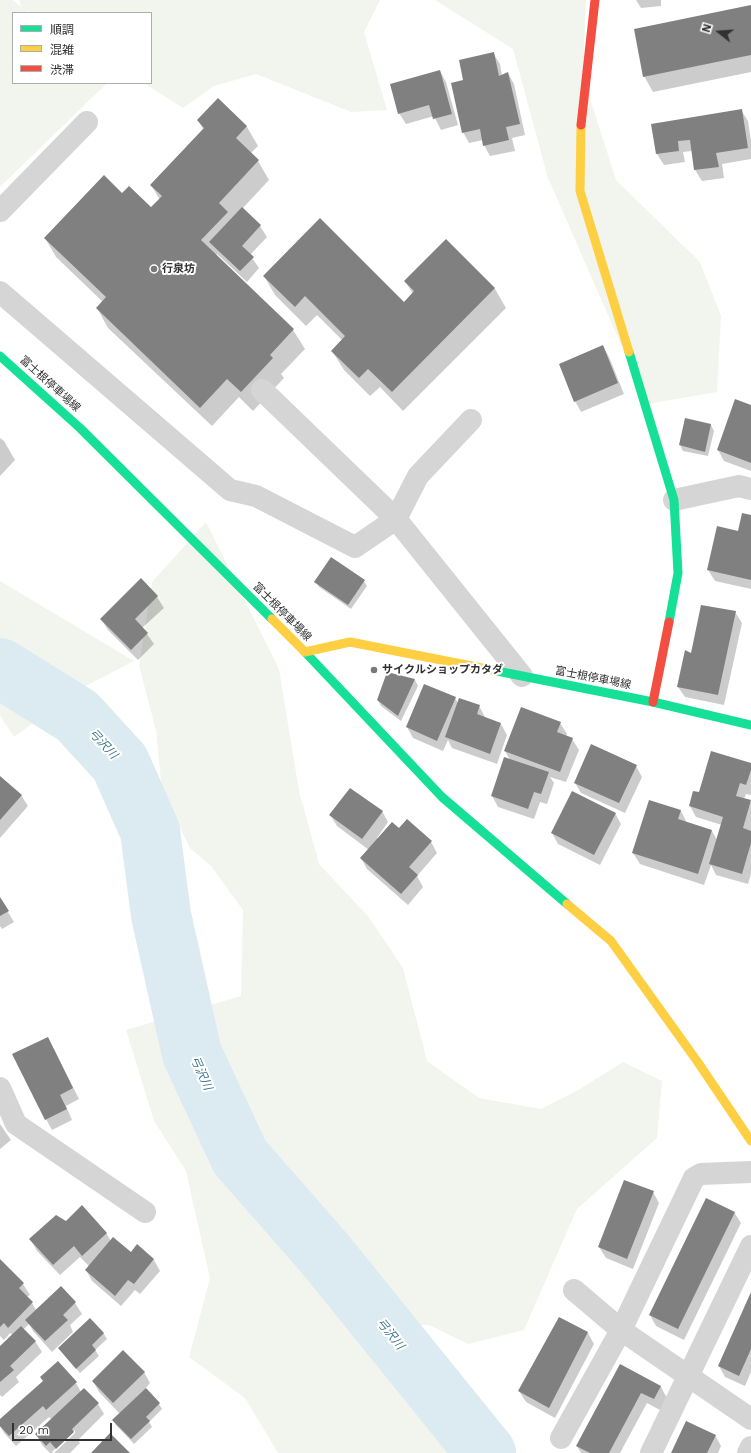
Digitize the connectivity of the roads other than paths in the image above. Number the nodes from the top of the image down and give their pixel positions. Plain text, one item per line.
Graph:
1 (594, 0) edge
2 (87, 122) dead end
3 (0, 211) edge
4 (0, 292) edge
5 (0, 356) edge
6 (262, 390) dead end
7 (471, 420) dead end
8 (751, 489) edge
9 (674, 500) junction
10 (396, 518) junction
11 (305, 652) junction
12 (522, 676) junction
13 (653, 702) junction
14 (751, 725) edge
15 (0, 1088) edge
16 (751, 1142) edge
17 (751, 1172) edge
18 (145, 1212) dead end
19 (751, 1246) edge
20 (574, 1290) dead end
21 (621, 1330) junction
22 (689, 1376) junction
23 (751, 1419) edge
24 (561, 1438) dead end
25 (751, 1446) edge
26 (651, 1453) edge
27 (748, 1453) edge

1 - 9 street
2 - 3 street
4 - 10 street
5 - 11 street, 富士根停車場線
6 - 10 street
7 - 10 street
8 - 9 street
9 - 13 street
10 - 12 street
11 - 12 street, 富士根停車場線
11 - 16 street
12 - 13 street, 富士根停車場線
13 - 14 street, 富士根停車場線
15 - 18 street
17 - 21 street
19 - 22 street
20 - 21 street
21 - 22 street
21 - 24 street
22 - 23 street
22 - 26 street
25 - 27 street

